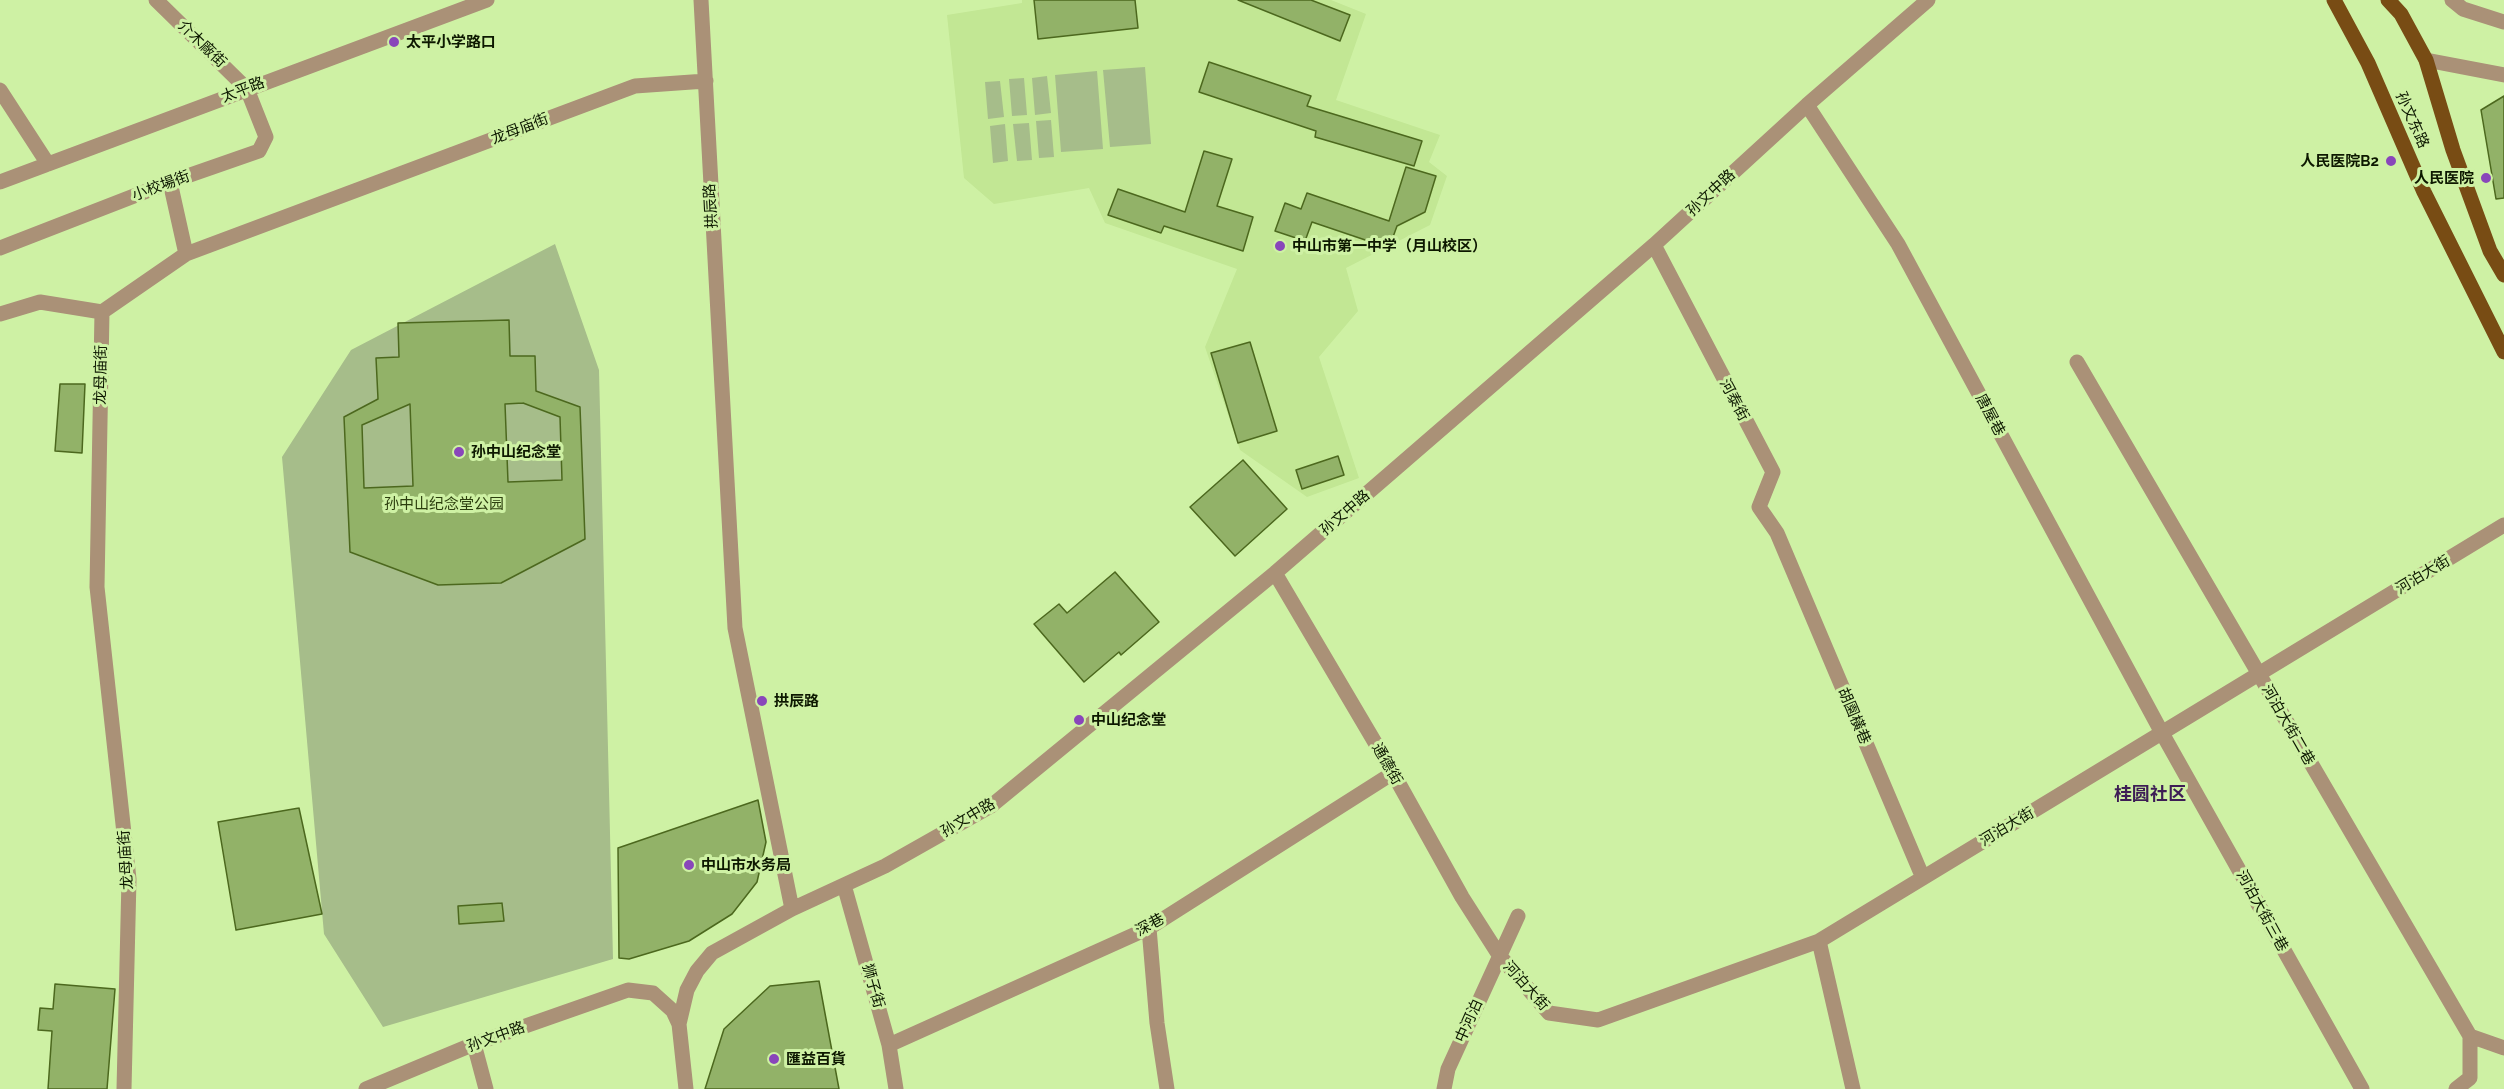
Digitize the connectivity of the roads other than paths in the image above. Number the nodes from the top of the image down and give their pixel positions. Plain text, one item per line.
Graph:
1 (156, 0) edge
2 (487, 0) edge
3 (701, 0) edge
4 (1928, 0) edge
5 (2334, 0) edge
6 (2388, 0) edge
7 (2451, 0) edge
8 (2504, 22) edge
9 (2426, 60) junction
10 (2504, 75) edge
11 (706, 81) junction
12 (247, 88) junction
13 (0, 90) edge
14 (1807, 105) junction
15 (48, 164) junction
16 (0, 182) edge
17 (171, 182) junction
18 (1654, 245) junction
19 (0, 248) edge
20 (186, 254) junction
21 (2504, 275) edge
22 (102, 312) junction
23 (0, 314) edge
24 (2504, 352) edge
25 (2077, 362) dead end
26 (2504, 525) edge
27 (1785, 554) joint
28 (1275, 573) junction
29 (2259, 674) junction
30 (2162, 733) junction
31 (1393, 773) junction
32 (1923, 878) junction
33 (844, 885) junction
34 (792, 909) junction
35 (1518, 916) dead end
36 (1149, 928) junction
37 (1819, 941) junction
38 (1499, 955) junction
39 (679, 1024) junction
40 (2470, 1036) junction
41 (474, 1044) junction
42 (890, 1046) junction
43 (2504, 1048) edge
44 (124, 1089) edge
45 (366, 1089) edge
46 (486, 1089) edge
47 (686, 1089) edge
48 (896, 1089) edge
49 (1167, 1089) edge
50 (1444, 1089) edge
51 (1853, 1089) edge
52 (2362, 1089) edge
53 (2456, 1089) edge

1 - 12 street, 介木廠街
2 - 12 street, 太平路
3 - 11 street, 拱辰路
4 - 14 street, 孙文中路
5 - 24 main road, 孙文东路
6 - 9 main road, 孙文东路
7 - 8 street
9 - 10 street
9 - 21 main road, 孙文东路
11 - 20 street, 龙母庙街
11 - 34 street, 拱辰路
12 - 15 street, 太平路
12 - 17 street, 小校場街
13 - 15 street
14 - 18 street, 孙文中路
14 - 30 street, 唐屋巷
15 - 16 street, 太平路
17 - 19 street, 小校場街
17 - 20 street
18 - 27 street, 河泰街
18 - 28 street, 孙文中路
20 - 22 street, 龙母庙街
22 - 23 street
22 - 44 street, 龙母庙街
25 - 29 street, 河泊大街二巷
26 - 29 street, 河泊大街
27 - 32 street, 胡園橫巷
28 - 31 street, 通德街
28 - 33 street, 孙文中路
29 - 30 street, 河泊大街
29 - 40 street, 河泊大街二巷
30 - 32 street, 河泊大街
30 - 52 street, 河泊大街三巷
31 - 36 street, 深巷
31 - 38 street, 通德街
32 - 37 street, 河泊大街
33 - 34 street, 孙文中路
33 - 42 street, 狮子街
34 - 39 street, 孙文中路
35 - 38 street, 中河泊
36 - 42 street, 深巷
36 - 49 street
37 - 38 street, 河泊大街
37 - 51 street
38 - 50 street, 中河泊
39 - 41 street, 孙文中路
39 - 47 street
40 - 43 street
40 - 53 street
41 - 45 street, 孙文中路
41 - 46 street
42 - 48 street, 狮子街

